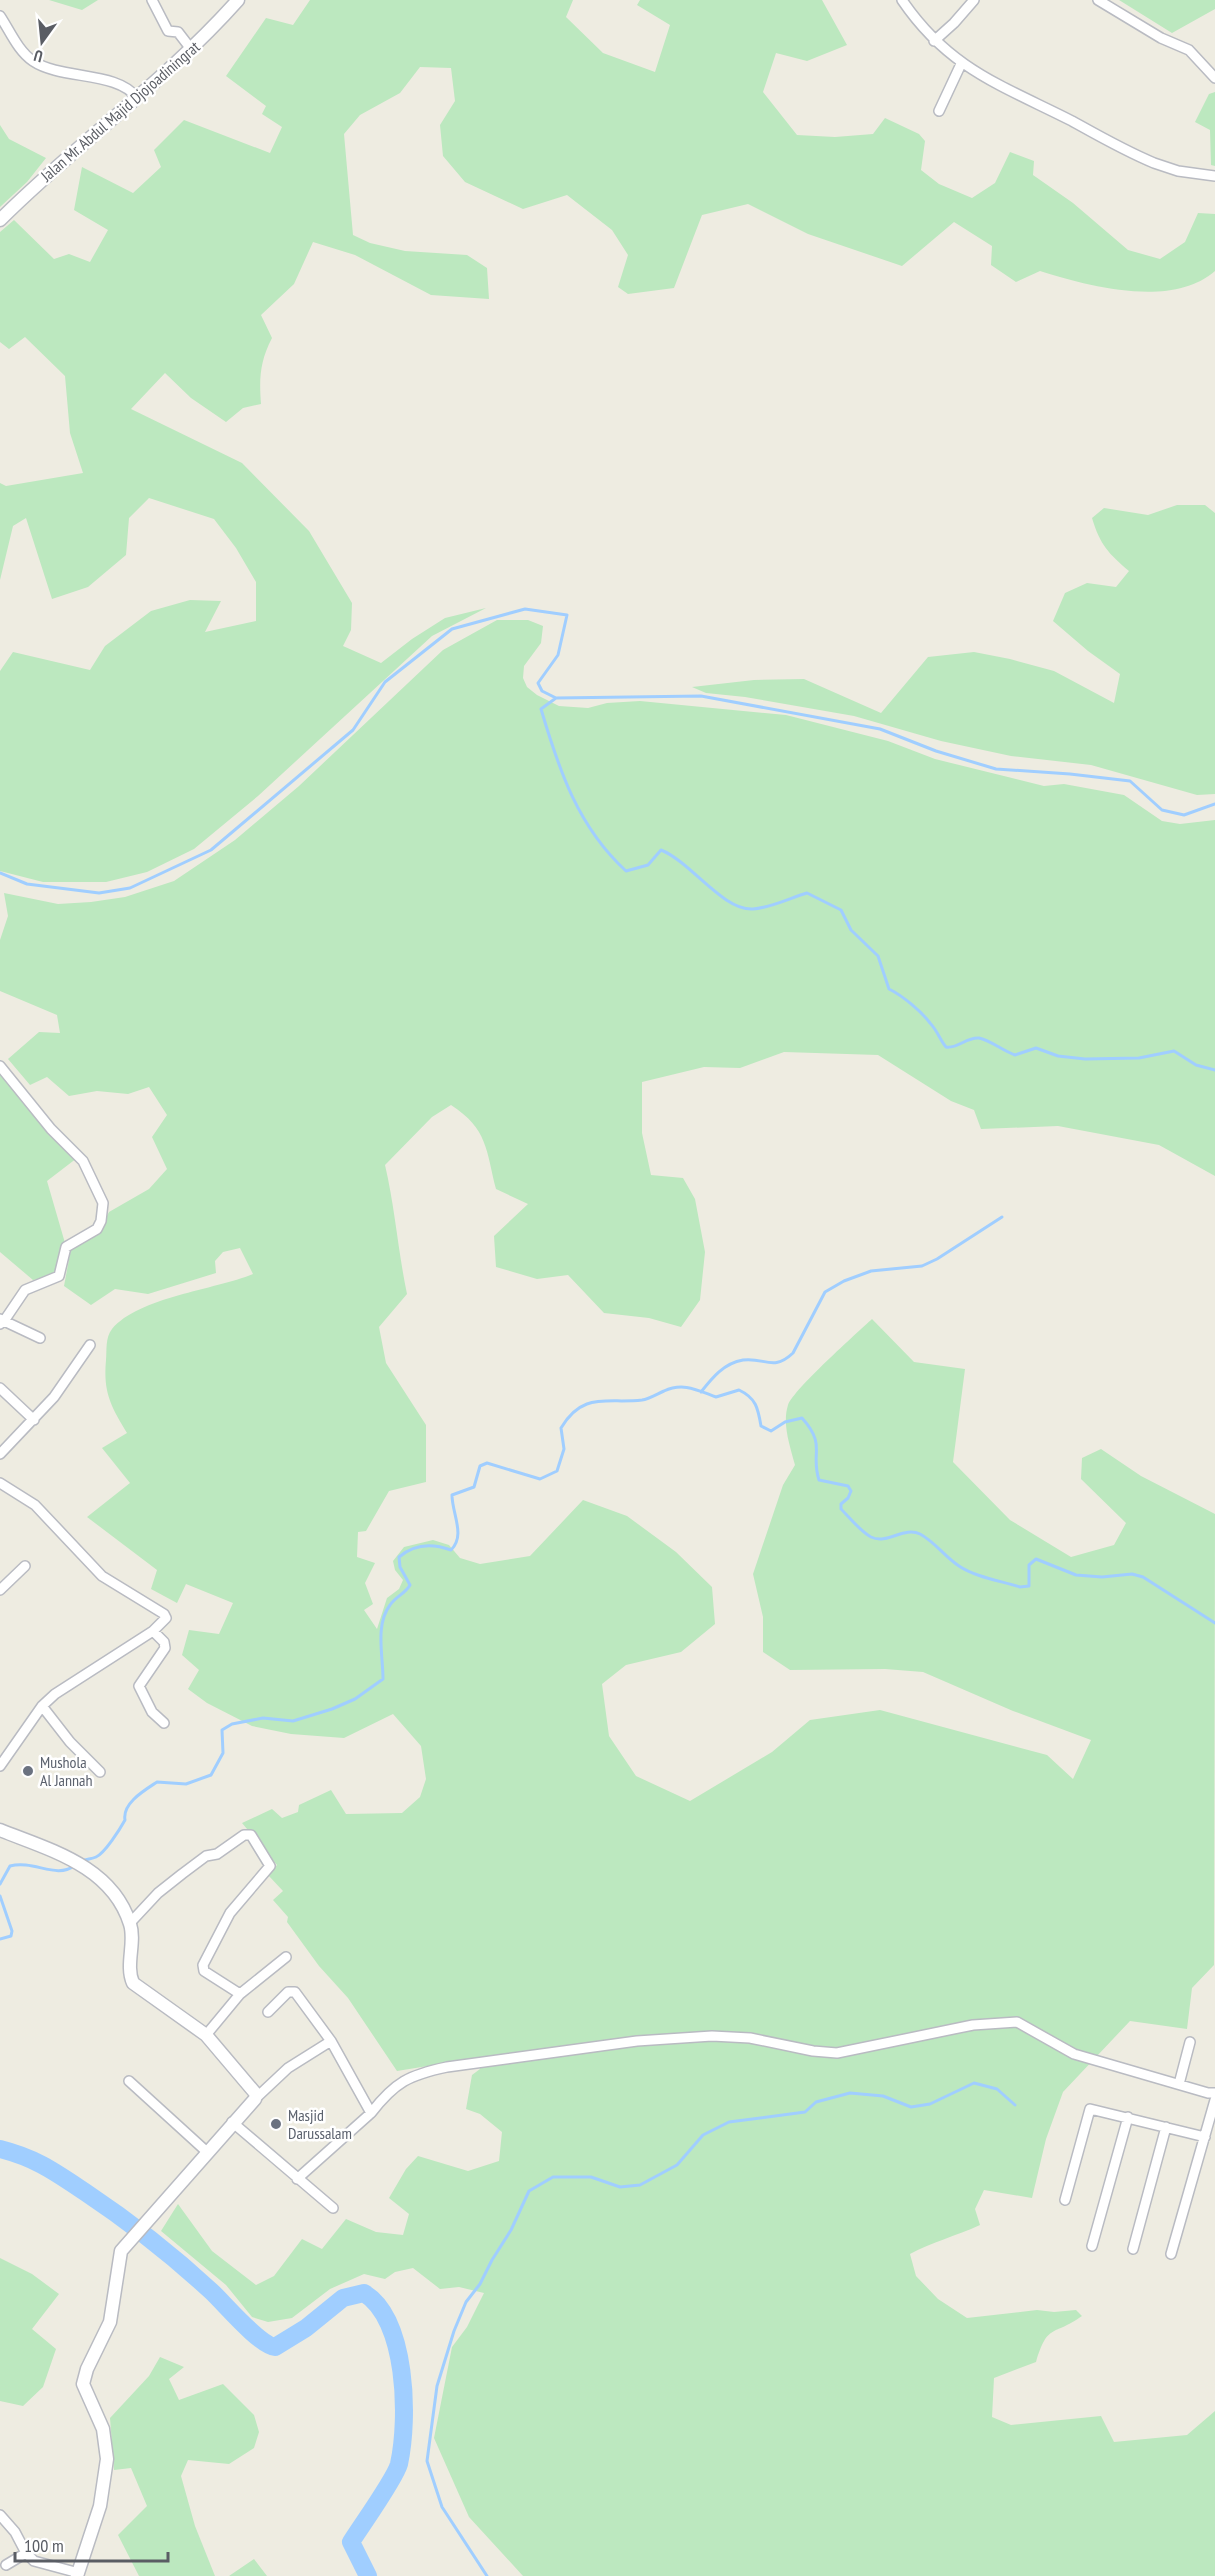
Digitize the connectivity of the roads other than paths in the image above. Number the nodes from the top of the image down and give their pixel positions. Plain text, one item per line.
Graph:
1 (152, 0) edge
2 (238, 0) edge
3 (902, 0) edge
4 (974, 0) edge
5 (1098, 0) edge
6 (0, 16) edge
7 (934, 41) junction
8 (191, 49) junction
9 (962, 64) junction
10 (1215, 78) edge
11 (137, 98) junction
12 (939, 111) dead end
13 (1215, 176) edge
14 (0, 220) edge
15 (0, 1066) edge
16 (1, 1321) edge
17 (40, 1338) dead end
18 (90, 1345) dead end
19 (0, 1388) edge
20 (34, 1420) junction
21 (0, 1454) edge
22 (0, 1483) edge
23 (25, 1566) dead end
24 (0, 1590) edge
25 (153, 1631) junction
26 (42, 1706) junction
27 (164, 1723) dead end
28 (0, 1766) edge
29 (100, 1772) dead end
30 (0, 1830) edge
31 (130, 1923) junction
32 (286, 1957) dead end
33 (240, 1994) junction
34 (268, 2012) dead end
35 (206, 2035) junction
36 (331, 2041) junction
37 (1190, 2042) dead end
38 (129, 2081) dead end
39 (1179, 2084) junction
40 (1215, 2093) edge
41 (255, 2099) junction
42 (1215, 2100) edge
43 (371, 2113) junction
44 (1128, 2117) junction
45 (232, 2122) junction
46 (1166, 2127) junction
47 (1205, 2136) junction
48 (207, 2152) junction
49 (297, 2179) junction
50 (1065, 2200) dead end
51 (333, 2208) dead end
52 (1092, 2246) dead end
53 (1133, 2249) dead end
54 (1171, 2254) dead end
55 (0, 2515) edge
56 (27, 2553) junction
57 (6, 2565) dead end
58 (78, 2574) edge

1 - 8 street
2 - 8 street, Jalan Mr. Abdul Majid Djojoadiningrat
3 - 7 street
4 - 7 street
5 - 10 street
6 - 11 street
7 - 9 street
8 - 11 street, Jalan Mr. Abdul Majid Djojoadiningrat
9 - 12 street
9 - 13 street
11 - 14 street, Jalan Mr. Abdul Majid Djojoadiningrat
15 - 16 street
16 - 17 street
18 - 20 street
19 - 20 street
20 - 21 street
22 - 25 street
23 - 24 street
25 - 26 street
25 - 27 street
26 - 28 street
26 - 29 street
30 - 31 street
31 - 33 street
31 - 35 street
32 - 33 street
33 - 35 street
34 - 36 street
35 - 41 street
36 - 41 street
36 - 43 street
37 - 39 street
38 - 48 street
39 - 40 street
39 - 43 street
41 - 45 street
42 - 47 street
43 - 49 street
44 - 46 street
44 - 50 street
44 - 52 street
45 - 48 street
45 - 49 street
46 - 47 street
46 - 53 street
47 - 54 street
48 - 58 street
49 - 51 street
55 - 56 street
56 - 57 street
56 - 58 street

